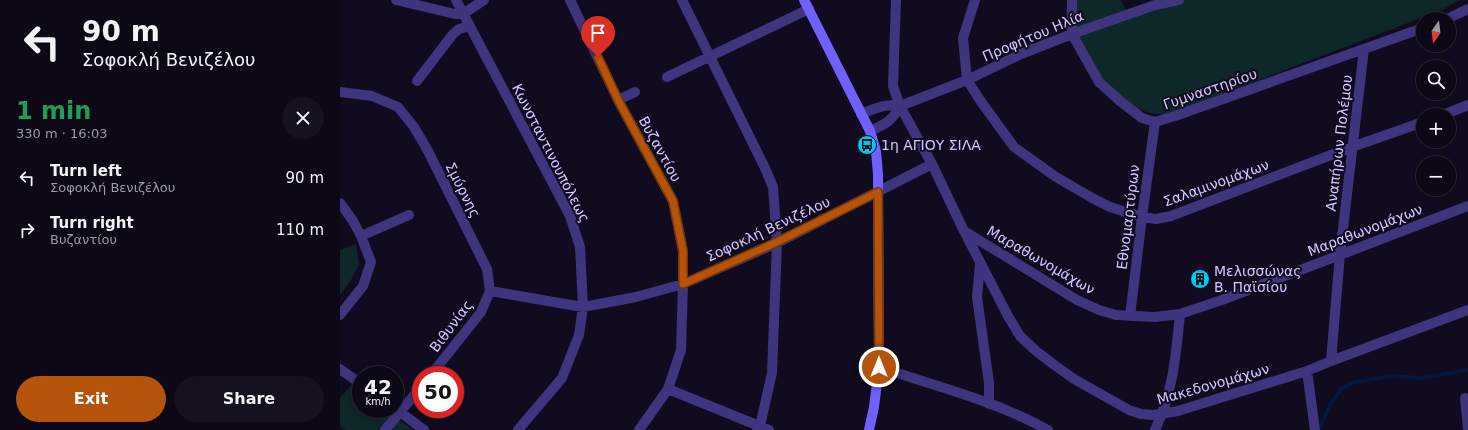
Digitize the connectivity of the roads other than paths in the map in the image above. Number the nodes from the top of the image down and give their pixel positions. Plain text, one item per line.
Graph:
1 (396, 0) edge
2 (456, 0) edge
3 (484, 0) edge
4 (570, 0) edge
5 (682, 0) edge
6 (896, 0) edge
7 (975, 0) edge
8 (1072, 0) edge
9 (1179, 0) edge
10 (807, 5) edge
11 (1468, 9) edge
12 (463, 14) junction
13 (1456, 15) edge
14 (470, 26) junction
15 (1416, 30) edge
16 (1072, 34) junction
17 (1364, 49) junction
18 (709, 56) junction
19 (667, 77) dead end
20 (967, 80) junction
21 (417, 81) dead end
22 (340, 92) edge
23 (635, 92) dead end
24 (618, 100) junction
25 (1468, 105) edge
26 (900, 106) junction
27 (1456, 110) edge
28 (861, 114) junction
29 (1155, 122) junction
30 (1416, 124) edge
31 (870, 132) junction
32 (1352, 147) junction
33 (932, 164) junction
34 (878, 192) junction
35 (340, 203) edge
36 (1468, 206) edge
37 (409, 215) dead end
38 (1142, 217) junction
39 (964, 231) junction
40 (361, 236) junction
41 (777, 242) junction
42 (1340, 254) junction
43 (980, 264) junction
44 (683, 284) junction
45 (490, 292) junction
46 (583, 307) junction
47 (1468, 310) edge
48 (1180, 314) junction
49 (340, 315) edge
50 (1130, 316) junction
51 (1331, 360) junction
52 (438, 366) edge
53 (879, 367) junction
54 (340, 369) edge
55 (1307, 371) junction
56 (352, 378) edge
57 (668, 389) junction
58 (412, 396) edge
59 (1465, 398) dead end
60 (404, 404) edge
61 (989, 404) junction
62 (1163, 413) junction
63 (404, 415) edge
64 (393, 418) edge
65 (1035, 427) edge
66 (1468, 428) edge
67 (762, 429) edge
68 (385, 430) edge
69 (424, 430) edge
70 (518, 430) edge
71 (639, 430) edge
72 (869, 430) edge
73 (1048, 430) edge
74 (1155, 430) edge
75 (1315, 430) edge

1 - 12 street
2 - 12 street, Κωνσταντινουπόλεως
3 - 12 street
4 - 24 street, Βυζαντίου
5 - 18 street
6 - 26 street, Μακεδονομάχων
7 - 20 street
8 - 16 street, Γυμναστηρίου
9 - 16 street, Προφήτου Ηλία
10 - 18 street
10 - 28 main road
11 - 13 street
12 - 14 street, Κωνσταντινουπόλεως
14 - 21 street
14 - 46 street, Κωνσταντινουπόλεως
15 - 17 street, Γυμναστηρίου
16 - 20 street, Προφήτου Ηλία
16 - 29 street, Γυμναστηρίου
17 - 29 street, Γυμναστηρίου
17 - 32 street, Αναπήρων Πολέμου
18 - 19 street
18 - 41 street
20 - 26 street, Προφήτου Ηλία
20 - 38 street, Σαλαμινομάχων
22 - 45 street, Σμύρνης
23 - 24 street
24 - 44 street, Βυζαντίου
25 - 27 street
26 - 28 street, Προφήτου Ηλία
26 - 31 street
26 - 33 street, Μακεδονομάχων
28 - 31 main road
29 - 38 street, Εθνομαρτύρων
30 - 32 street, Σαλαμινομάχων
31 - 34 main road
32 - 38 street, Σαλαμινομάχων
32 - 42 street, Αναπήρων Πολέμου
33 - 34 street, Σοφοκλή Βενιζέλου
33 - 39 street, Μακεδονομάχων
34 - 41 street, Σοφοκλή Βενιζέλου
34 - 53 main road
35 - 40 street
36 - 42 street, Μαραθωνομάχων
37 - 40 street
38 - 50 street, Εθνομαρτύρων
39 - 43 street, Μακεδονομάχων
39 - 50 street, Μαραθωνομάχων
40 - 49 street
41 - 44 street, Σοφοκλή Βενιζέλου
41 - 67 street
42 - 48 street, Μαραθωνομάχων
42 - 51 street, Αναπήρων Πολέμου
43 - 61 street
43 - 62 street, Μακεδονομάχων
44 - 46 street, Σοφοκλή Βενιζέλου
44 - 57 street, Βυζαντίου
45 - 46 street, Σοφοκλή Βενιζέλου
45 - 52 street, Βιθυνίας
46 - 70 street, Κωνσταντινουπόλεως
47 - 51 street, Μακεδονομάχων
48 - 50 street, Μαραθωνομάχων
48 - 62 street
51 - 55 street, Μακεδονομάχων
53 - 61 street
53 - 72 main road
54 - 56 street
55 - 62 street, Μακεδονομάχων
55 - 75 street
57 - 67 street
57 - 71 street, Βυζαντίου
58 - 60 street
59 - 66 street
61 - 65 street
62 - 74 street
63 - 69 street
64 - 68 street
65 - 73 street

